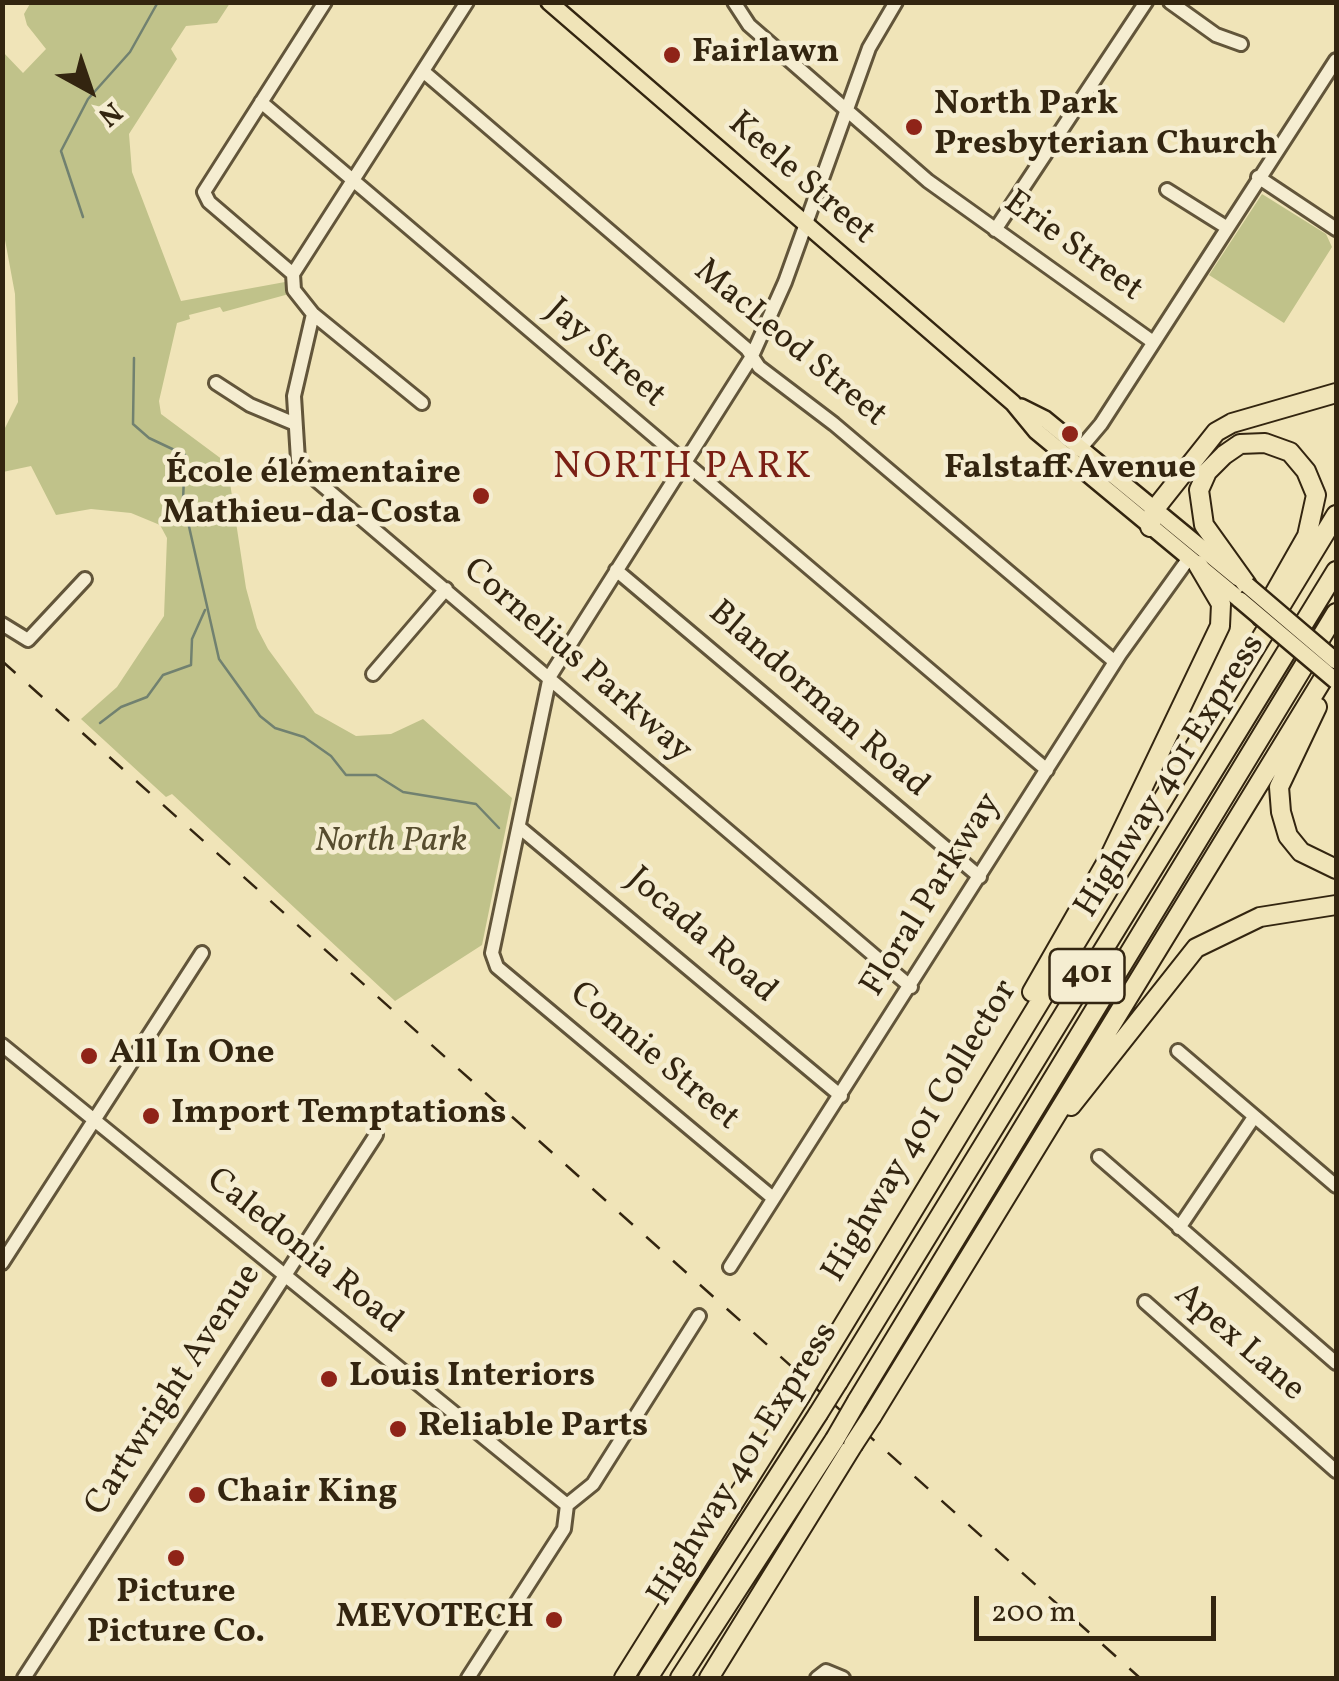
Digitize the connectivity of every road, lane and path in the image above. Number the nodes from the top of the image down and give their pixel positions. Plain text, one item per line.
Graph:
1 (325, 2) edge
2 (467, 2) edge
3 (549, 2) edge
4 (734, 2) edge
5 (896, 2) edge
6 (1146, 2) edge
7 (1170, 2) edge
8 (1241, 44) dead end
9 (1336, 60) edge
10 (424, 72) junction
11 (261, 102) junction
12 (848, 109) junction
13 (1258, 177) junction
14 (355, 179) junction
15 (1167, 190) dead end
16 (804, 223) junction
17 (1226, 227) junction
18 (1336, 229) edge
19 (996, 230) junction
20 (293, 274) junction
21 (313, 314) junction
22 (1153, 342) junction
23 (751, 358) junction
24 (216, 383) dead end
25 (1336, 393) edge
26 (422, 403) dead end
27 (293, 424) junction
28 (1076, 454) junction
29 (686, 462) junction
30 (1336, 515) edge
31 (1152, 519) junction
32 (1194, 561) junction
33 (616, 570) junction
34 (1336, 571) edge
35 (85, 580) dead end
36 (446, 589) junction
37 (1244, 592) junction
38 (1336, 612) edge
39 (2, 624) edge
40 (1336, 660) edge
41 (1115, 662) junction
42 (373, 674) dead end
43 (550, 676) junction
44 (1336, 681) edge
45 (1195, 746) junction
46 (1047, 770) junction
47 (519, 826) junction
48 (1336, 870) edge
49 (980, 877) junction
50 (1336, 905) edge
51 (202, 953) dead end
52 (911, 987) junction
53 (2, 1045) edge
54 (1178, 1052) dead end
55 (840, 1096) junction
56 (980, 1098) junction
57 (1254, 1117) junction
58 (94, 1120) junction
59 (1044, 1129) junction
60 (376, 1135) dead end
61 (1099, 1157) dead end
62 (1336, 1186) edge
63 (773, 1198) junction
64 (1179, 1228) junction
65 (2, 1263) edge
66 (730, 1268) dead end
67 (284, 1278) junction
68 (1144, 1302) dead end
69 (698, 1316) dead end
70 (1336, 1363) edge
71 (1336, 1471) edge
72 (567, 1505) junction
73 (24, 1678) edge
74 (468, 1678) edge
75 (624, 1678) edge
76 (648, 1678) edge
77 (680, 1678) edge
78 (710, 1678) edge
79 (817, 1678) edge
80 (843, 1678) edge

1 - 11 street
2 - 10 street
3 - 16 main road, Keele Street
4 - 12 street, Erie Street
5 - 12 street
6 - 19 street
7 - 8 street
9 - 13 street
10 - 14 street
10 - 23 street, MacLeod Street
11 - 14 street, Jay Street
11 - 20 street
12 - 16 street
12 - 19 street, Erie Street
13 - 17 street
13 - 18 street
14 - 20 street
14 - 29 street, Jay Street
15 - 17 street
16 - 23 street
16 - 28 main road, Keele Street
17 - 22 street
19 - 22 street, Erie Street
20 - 21 street
21 - 26 street
21 - 27 street, Cornelius Parkway
22 - 28 street
23 - 29 street
23 - 41 street, MacLeod Street
24 - 27 street
25 - 31 highway
27 - 36 street, Cornelius Parkway
28 - 31 main road, Keele Street
28 - 31 main road, Keele Street
29 - 33 street
29 - 46 street, Jay Street
30 - 45 highway, Highway 401 Collector / 401
31 - 32 main road, Keele Street
31 - 37 main road, Keele Street
32 - 37 main road, Keele Street
32 - 41 street, Floral Parkway
32 - 56 highway
33 - 43 street
33 - 49 street, Blandorman Road
34 - 76 highway, Highway 401 Express / 401, bridge
35 - 39 street
36 - 42 street
36 - 43 street, Cornelius Parkway
37 - 40 main road, Keele Street, bridge
37 - 44 main road, Keele Street, bridge
37 - 45 highway
38 - 77 highway, Highway 401 Express / 401, bridge
40 - 48 highway
40 - 59 highway, 401
41 - 46 street, Floral Parkway
43 - 47 street
43 - 52 street, Cornelius Parkway
45 - 56 highway, Highway 401 Collector / 401
46 - 49 street, Floral Parkway
47 - 55 street, Jocada Road
47 - 63 street, Connie Street
49 - 52 street, Floral Parkway
50 - 59 highway
51 - 58 street
52 - 55 street, Floral Parkway
53 - 58 street, Caledonia Road
54 - 57 street
55 - 63 street, Floral Parkway
56 - 75 highway, Highway 401 Collector / 401, bridge
57 - 62 street
57 - 64 street
58 - 65 street
58 - 67 street, Caledonia Road
59 - 78 highway, 401, bridge
60 - 67 street, Cartwright Avenue
61 - 64 street
63 - 66 street, Floral Parkway
64 - 70 street
67 - 72 street, Caledonia Road
67 - 73 street, Cartwright Avenue
68 - 71 street, Apex Lane
69 - 72 street
72 - 74 street
79 - 80 street

